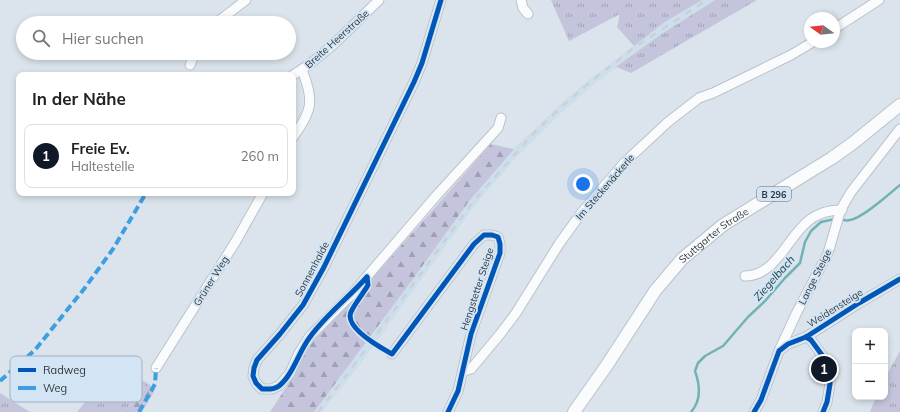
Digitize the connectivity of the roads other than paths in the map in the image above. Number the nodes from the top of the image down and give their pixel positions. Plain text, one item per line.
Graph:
1 (246, 0) edge
2 (379, 0) edge
3 (441, 0) edge
4 (521, 0) edge
5 (879, 0) edge
6 (528, 14) dead end
7 (225, 16) edge
8 (840, 25) edge
9 (804, 47) edge
10 (192, 60) edge
11 (190, 65) dead end
12 (302, 70) junction
13 (296, 73) edge
14 (900, 105) edge
15 (501, 118) dead end
16 (900, 129) edge
17 (296, 133) edge
18 (261, 196) edge
19 (841, 211) junction
20 (745, 276) dead end
21 (900, 279) edge
22 (806, 337) junction
23 (779, 351) junction
24 (392, 354) dead end
25 (156, 368) dead end
26 (464, 371) junction
27 (448, 412) edge
28 (574, 412) edge
29 (754, 412) edge
30 (823, 412) edge

1 - 7 street
2 - 12 street, Breite Heerstraße
3 - 15 street, Sonnenhalde
4 - 6 street
5 - 8 street
9 - 26 street, Im Steckenäckerle
10 - 11 street
12 - 13 street, Breite Heerstraße
12 - 17 street
14 - 28 main road, Stuttgarter Straße / B 296
16 - 19 street, Lange Steige
18 - 25 street, Grüner Weg
19 - 20 street
19 - 23 street, Lange Steige
21 - 22 street, Weidensteige
22 - 23 street, Weidensteige
22 - 30 street
23 - 29 street, Lange Steige
24 - 26 street, Hengstetter Steige
26 - 27 street, Hengstetter Steige

